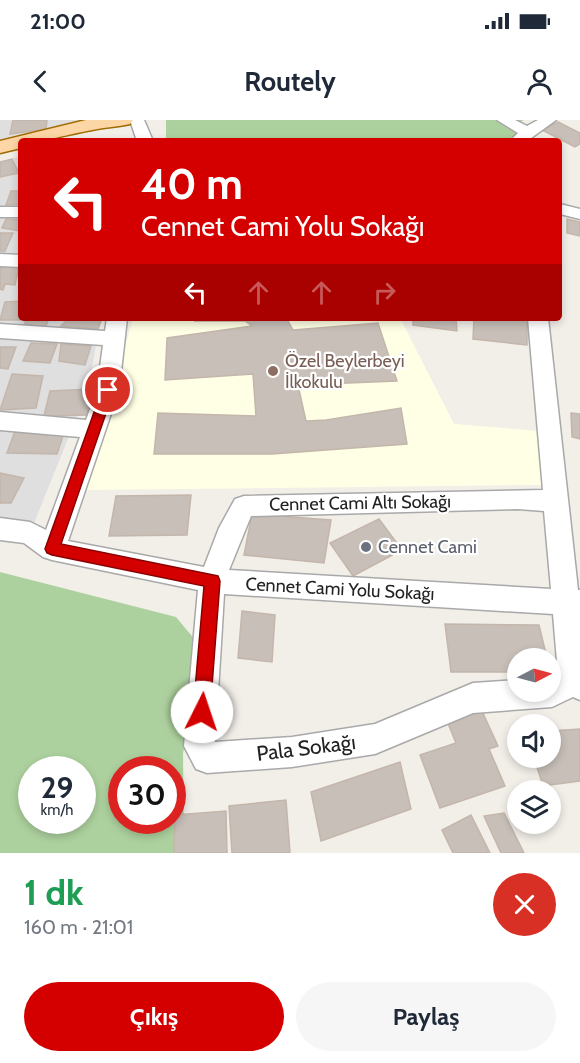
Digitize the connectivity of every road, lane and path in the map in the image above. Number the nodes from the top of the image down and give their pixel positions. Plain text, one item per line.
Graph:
1 (124, 120) edge
2 (135, 120) edge
3 (504, 120) edge
4 (549, 120) edge
5 (90, 122) edge
6 (523, 137) edge
7 (34, 138) edge
8 (74, 138) edge
9 (145, 138) edge
10 (18, 142) edge
11 (0, 147) edge
12 (18, 152) edge
13 (0, 157) edge
14 (562, 210) edge
15 (0, 212) edge
16 (18, 212) edge
17 (580, 214) edge
18 (0, 260) edge
19 (18, 261) edge
20 (538, 321) edge
21 (116, 328) edge
22 (0, 331) edge
23 (0, 421) edge
24 (94, 430) junction
25 (556, 501) junction
26 (0, 529) edge
27 (52, 549) junction
28 (212, 581) junction
29 (573, 603) edge
30 (577, 683) edge

1 - 5 main road
2 - 8 main road
2 - 9 street
3 - 6 street
4 - 6 street
5 - 7 main road
10 - 11 main road
12 - 13 main road
14 - 17 street
15 - 16 street
18 - 19 street
20 - 25 street, Pala Sokağı
21 - 22 street
21 - 24 street
23 - 24 street
24 - 27 street
25 - 28 street, Cennet Cami Altı Sokağı
25 - 29 street, Pala Sokağı
26 - 27 street, Cennet Cami Yolu Sokağı
27 - 28 street, Cennet Cami Yolu Sokağı
28 - 29 street, Cennet Cami Yolu Sokağı
28 - 30 street, Pala Sokağı
29 - 30 street, Pala Sokağı

